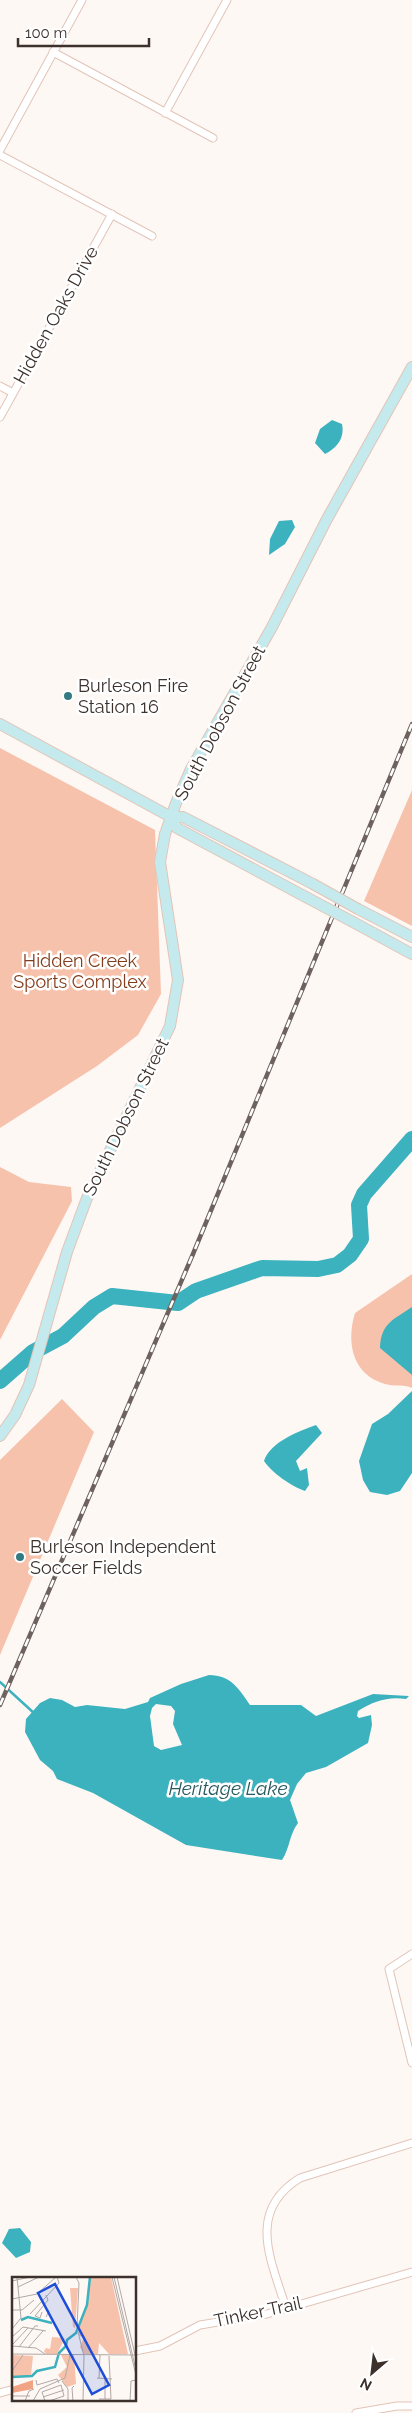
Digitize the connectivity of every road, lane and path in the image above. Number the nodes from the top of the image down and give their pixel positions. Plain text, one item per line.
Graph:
1 (82, 0) edge
2 (228, 0) edge
3 (53, 52) junction
4 (165, 113) junction
5 (212, 138) dead end
6 (0, 150) edge
7 (0, 155) edge
8 (112, 214) junction
9 (152, 236) dead end
10 (412, 367) edge
11 (0, 386) edge
12 (13, 393) junction
13 (0, 417) edge
14 (0, 724) edge
15 (171, 817) junction
16 (412, 937) edge
17 (412, 954) edge
18 (0, 1436) edge
19 (412, 1954) edge
20 (412, 2064) edge
21 (412, 2143) edge
22 (412, 2272) edge
23 (286, 2308) junction
24 (136, 2351) edge
25 (412, 2406) edge
26 (356, 2413) edge

1 - 3 street
2 - 4 street
3 - 4 street
3 - 6 street
4 - 5 street
7 - 8 street
8 - 9 street
8 - 12 street, Hidden Oaks Drive
10 - 15 street, South Dobson Street
11 - 12 street
12 - 13 street, Hidden Oaks Drive
14 - 15 street
15 - 16 street, bridge
15 - 17 street, bridge
15 - 18 street, South Dobson Street
19 - 20 street
21 - 23 street
22 - 23 street, Tinker Trail
23 - 24 street, Tinker Trail
25 - 26 street

